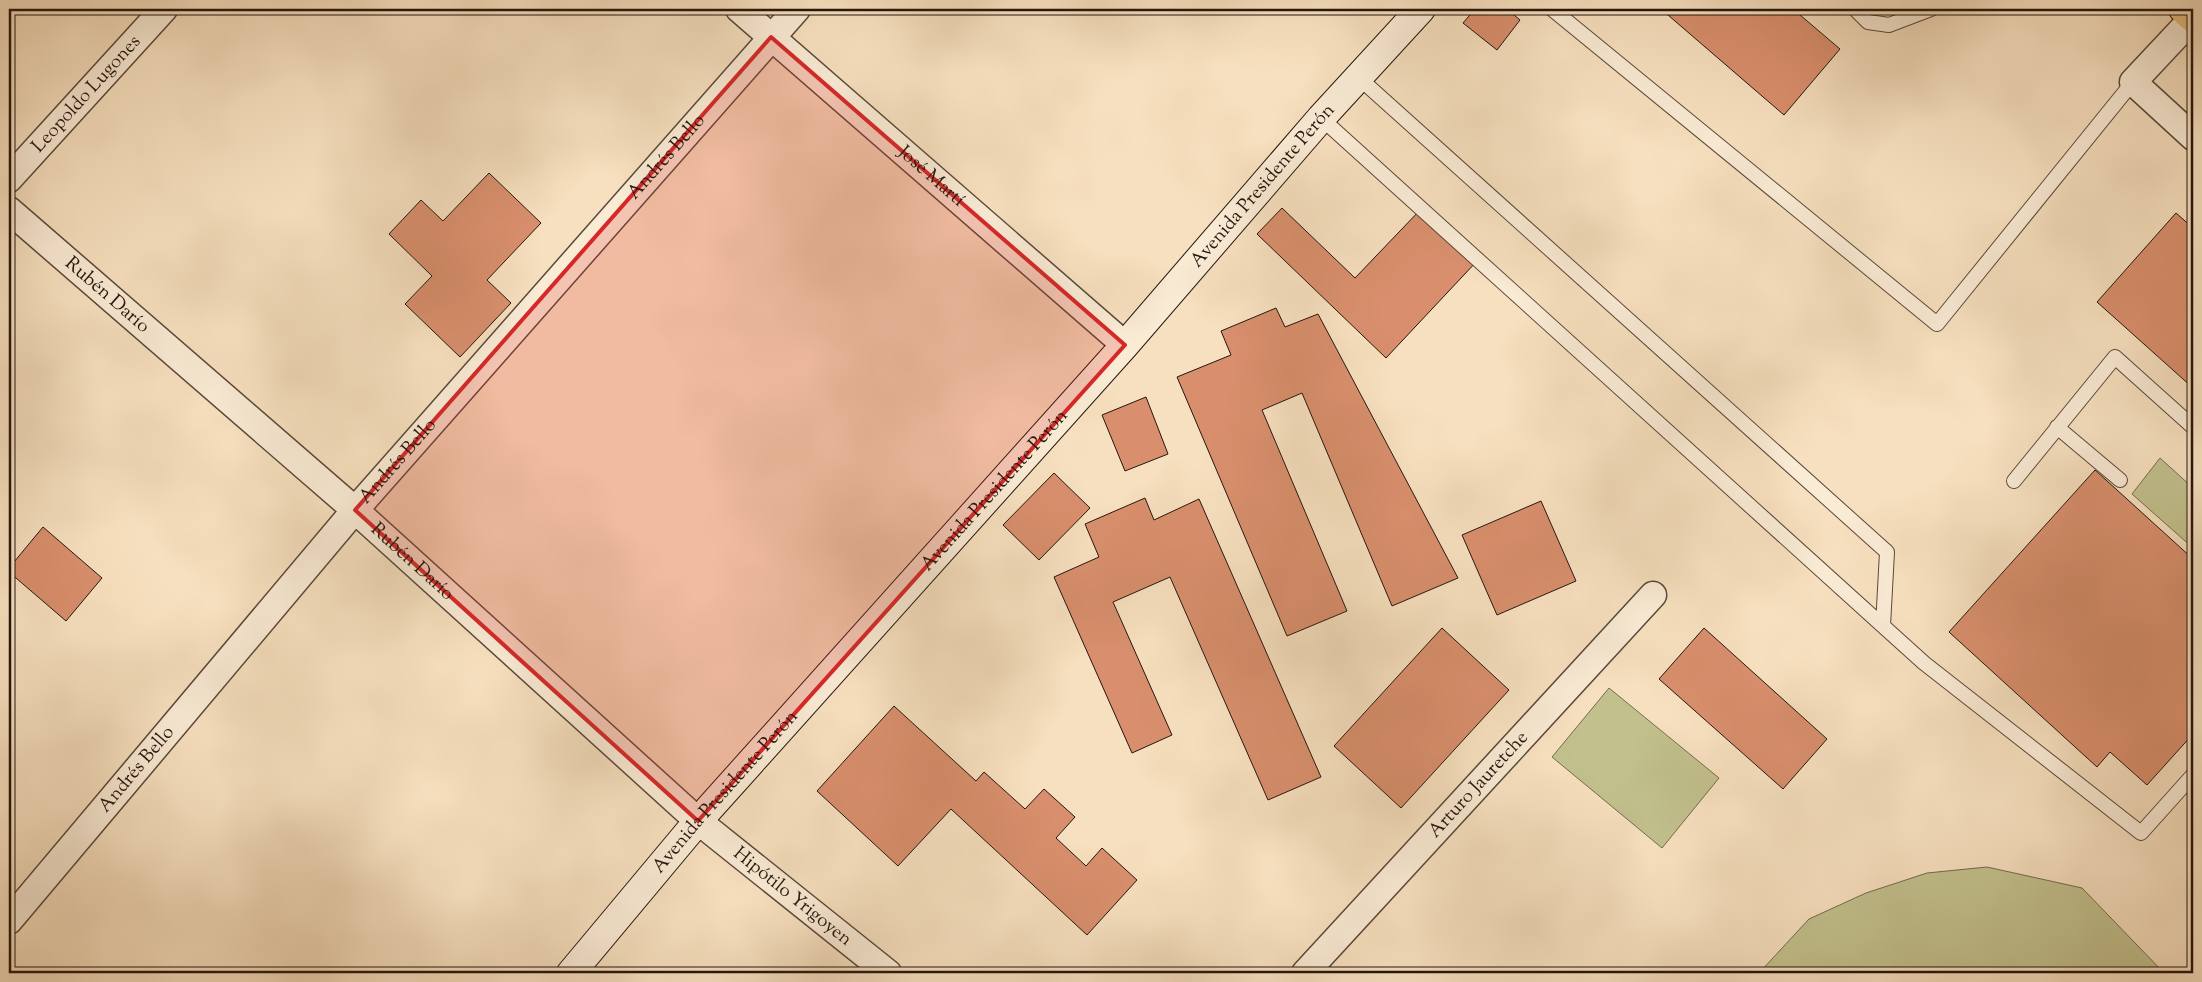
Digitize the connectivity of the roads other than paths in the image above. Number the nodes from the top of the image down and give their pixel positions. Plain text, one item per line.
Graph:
1 (164, 9) edge
2 (739, 9) edge
3 (797, 9) edge
4 (1421, 9) edge
5 (1552, 9) edge
6 (1855, 9) edge
7 (1931, 9) edge
8 (2183, 9) edge
9 (2193, 18) edge
10 (771, 37) junction
11 (1358, 77) junction
12 (2133, 82) junction
13 (1321, 118) junction
14 (2193, 137) edge
15 (9, 180) edge
16 (9, 210) edge
17 (1124, 345) junction
18 (2058, 427) junction
19 (2193, 427) edge
20 (2120, 480) dead end
21 (2014, 481) dead end
22 (355, 510) junction
23 (1652, 595) dead end
24 (1883, 626) junction
25 (2193, 775) edge
26 (698, 821) junction
27 (9, 921) edge
28 (571, 973) edge
29 (888, 973) edge
30 (1305, 973) edge

1 - 15 street, Leopoldo Lugones
2 - 10 street, José Martí
3 - 10 street, Andrés Bello
4 - 11 main road, Avenida Presidente Perón
5 - 12 lane
6 - 7 lane
8 - 9 highway
9 - 12 street
10 - 17 street, José Martí
10 - 22 street, Andrés Bello
11 - 13 main road, Avenida Presidente Perón
11 - 24 lane
12 - 14 street
13 - 17 main road, Avenida Presidente Perón
13 - 24 lane
16 - 22 street, Rubén Darío
17 - 26 main road, Avenida Presidente Perón
18 - 19 lane
18 - 20 lane
18 - 21 lane
22 - 26 street, Rubén Darío
22 - 27 street, Andrés Bello
23 - 30 street, Arturo Jauretche
24 - 25 lane
26 - 28 main road, Avenida Presidente Perón
26 - 29 street, Hipótilo Yrigoyen

